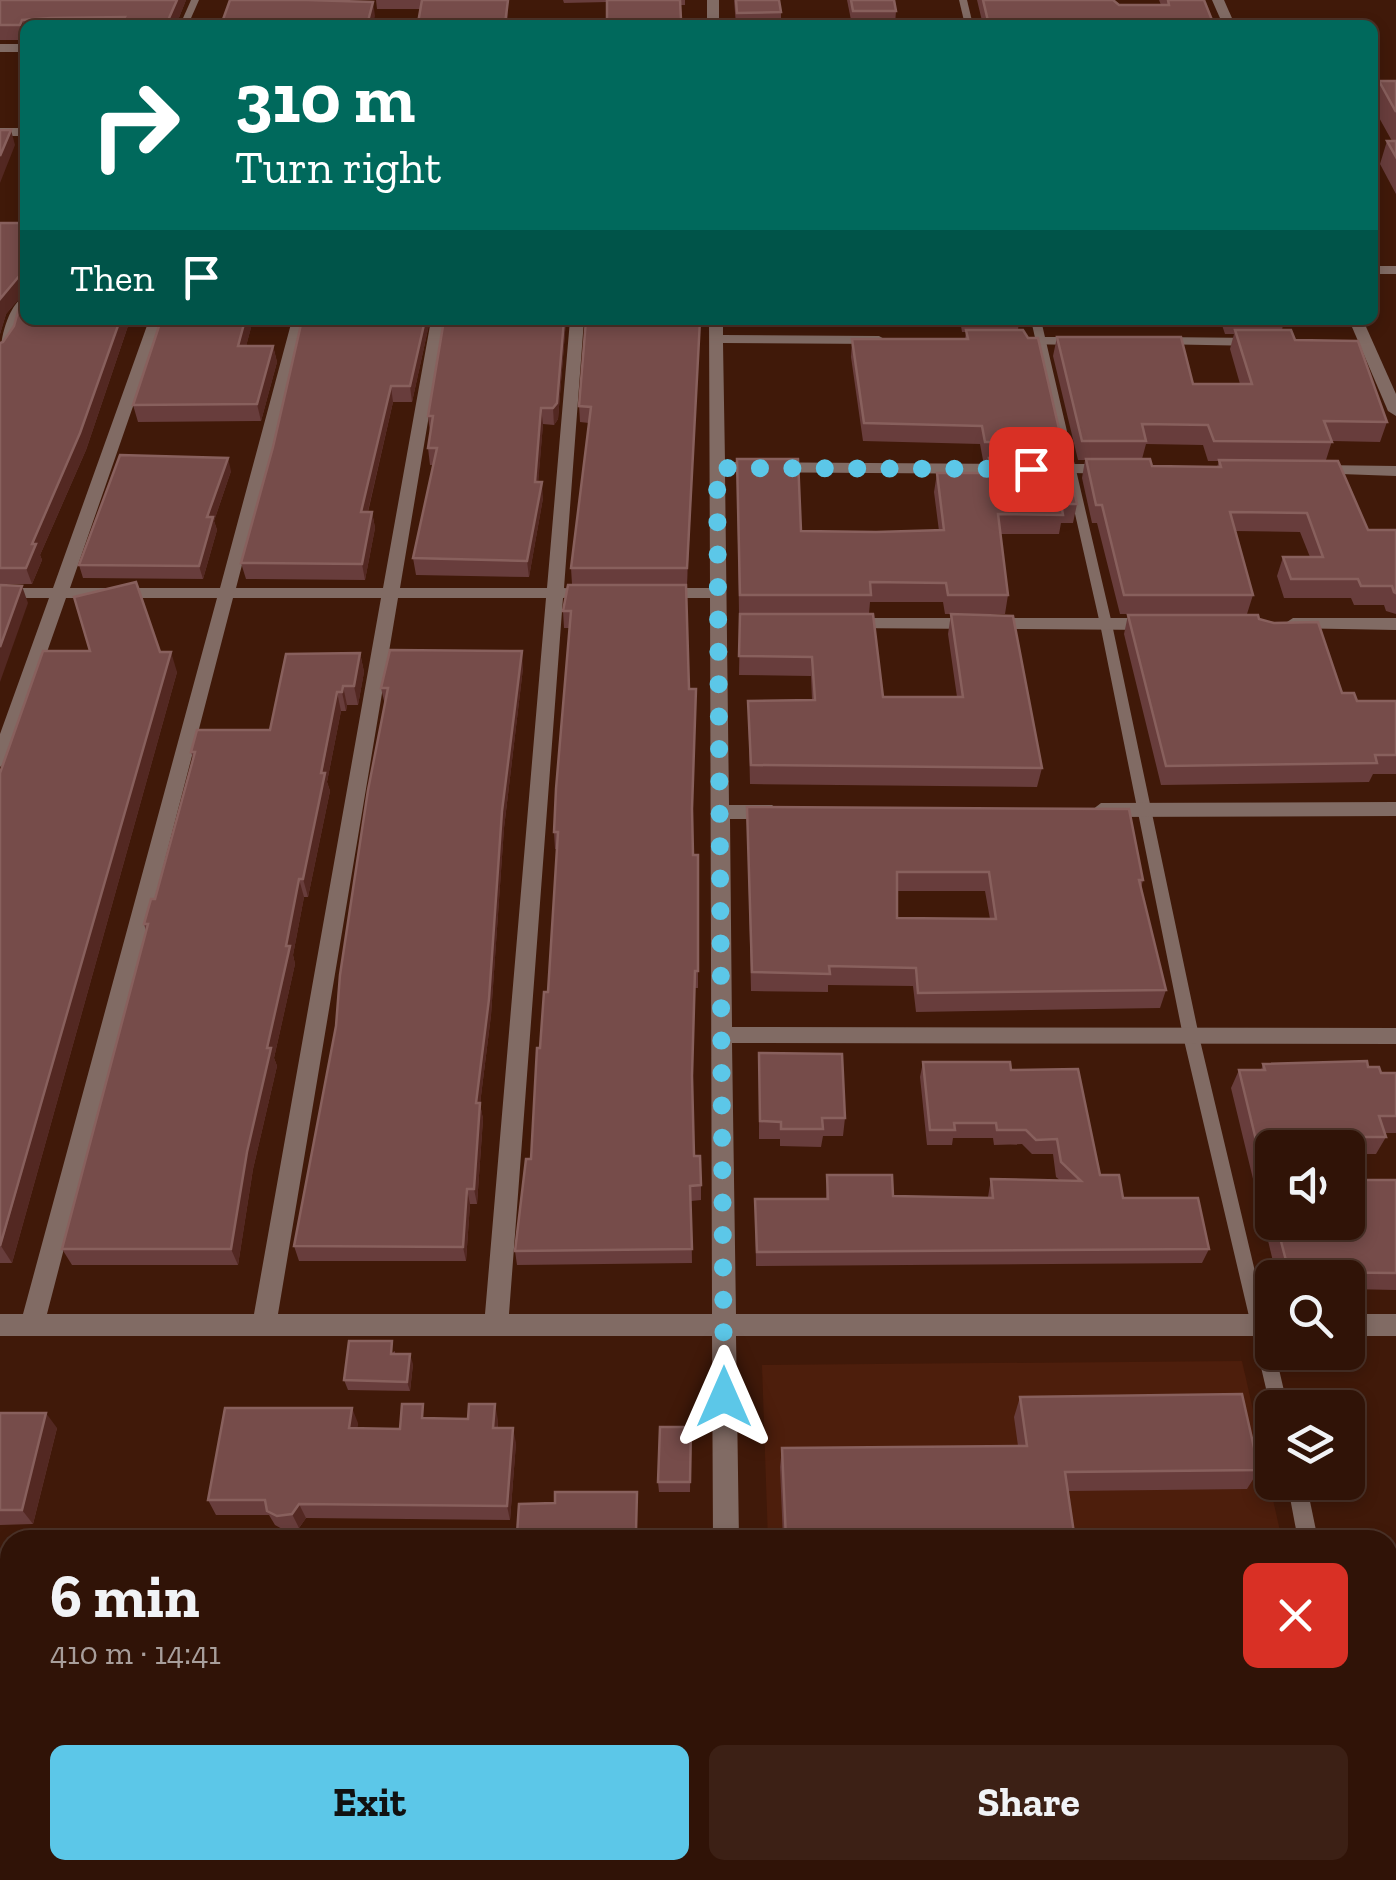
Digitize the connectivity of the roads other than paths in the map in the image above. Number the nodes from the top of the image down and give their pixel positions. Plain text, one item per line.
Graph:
1 (20, 310) edge
2 (154, 325) edge
3 (298, 325) edge
4 (437, 325) edge
5 (577, 325) edge
6 (1037, 325) edge
7 (1358, 325) edge
8 (716, 330) edge
9 (888, 340) edge
10 (1003, 340) edge
11 (1041, 341) junction
12 (1098, 341) edge
13 (1136, 341) edge
14 (1270, 342) edge
15 (1347, 342) edge
16 (1366, 342) junction
17 (0, 356) edge
18 (1396, 412) edge
19 (717, 468) junction
20 (1070, 469) junction
21 (1128, 470) edge
22 (1300, 470) edge
23 (1396, 471) edge
24 (0, 593) edge
25 (59, 593) junction
26 (226, 593) junction
27 (390, 593) junction
28 (555, 593) junction
29 (592, 593) edge
30 (646, 593) edge
31 (718, 593) junction
32 (834, 624) edge
33 (1106, 624) junction
34 (1164, 624) edge
35 (1280, 624) edge
36 (1396, 624) edge
37 (0, 760) edge
38 (1396, 809) edge
39 (1085, 810) edge
40 (1142, 810) junction
41 (719, 812) junction
42 (796, 812) edge
43 (722, 1035) junction
44 (1191, 1036) junction
45 (1396, 1036) edge
46 (1255, 1279) edge
47 (0, 1325) edge
48 (32, 1325) junction
49 (264, 1325) junction
50 (496, 1325) junction
51 (724, 1325) junction
52 (1255, 1325) edge
53 (1365, 1325) edge
54 (1396, 1325) edge
55 (1300, 1500) edge
56 (726, 1530) edge
57 (1306, 1530) edge

1 - 17 street
2 - 25 street
3 - 26 street
4 - 27 street
5 - 28 street
6 - 11 lane
7 - 16 street
8 - 9 street
8 - 19 street
10 - 11 street
11 - 12 street
11 - 20 lane
13 - 14 street
15 - 16 street
16 - 18 street
19 - 20 street
19 - 31 street
20 - 21 street
20 - 33 lane
22 - 23 street
24 - 25 street
25 - 26 street
25 - 37 street
26 - 27 street
26 - 48 street
27 - 28 street
27 - 49 street
28 - 29 street
28 - 50 street
30 - 31 street
31 - 41 street
32 - 33 street
33 - 34 street
33 - 40 lane
35 - 36 street
38 - 40 street
39 - 40 street
40 - 44 lane
41 - 42 street
41 - 43 street
43 - 44 street
43 - 51 street
44 - 45 street
44 - 46 lane
47 - 48 street
48 - 49 street
49 - 50 street
50 - 51 street
51 - 52 street
51 - 56 street
53 - 54 street
55 - 57 lane

